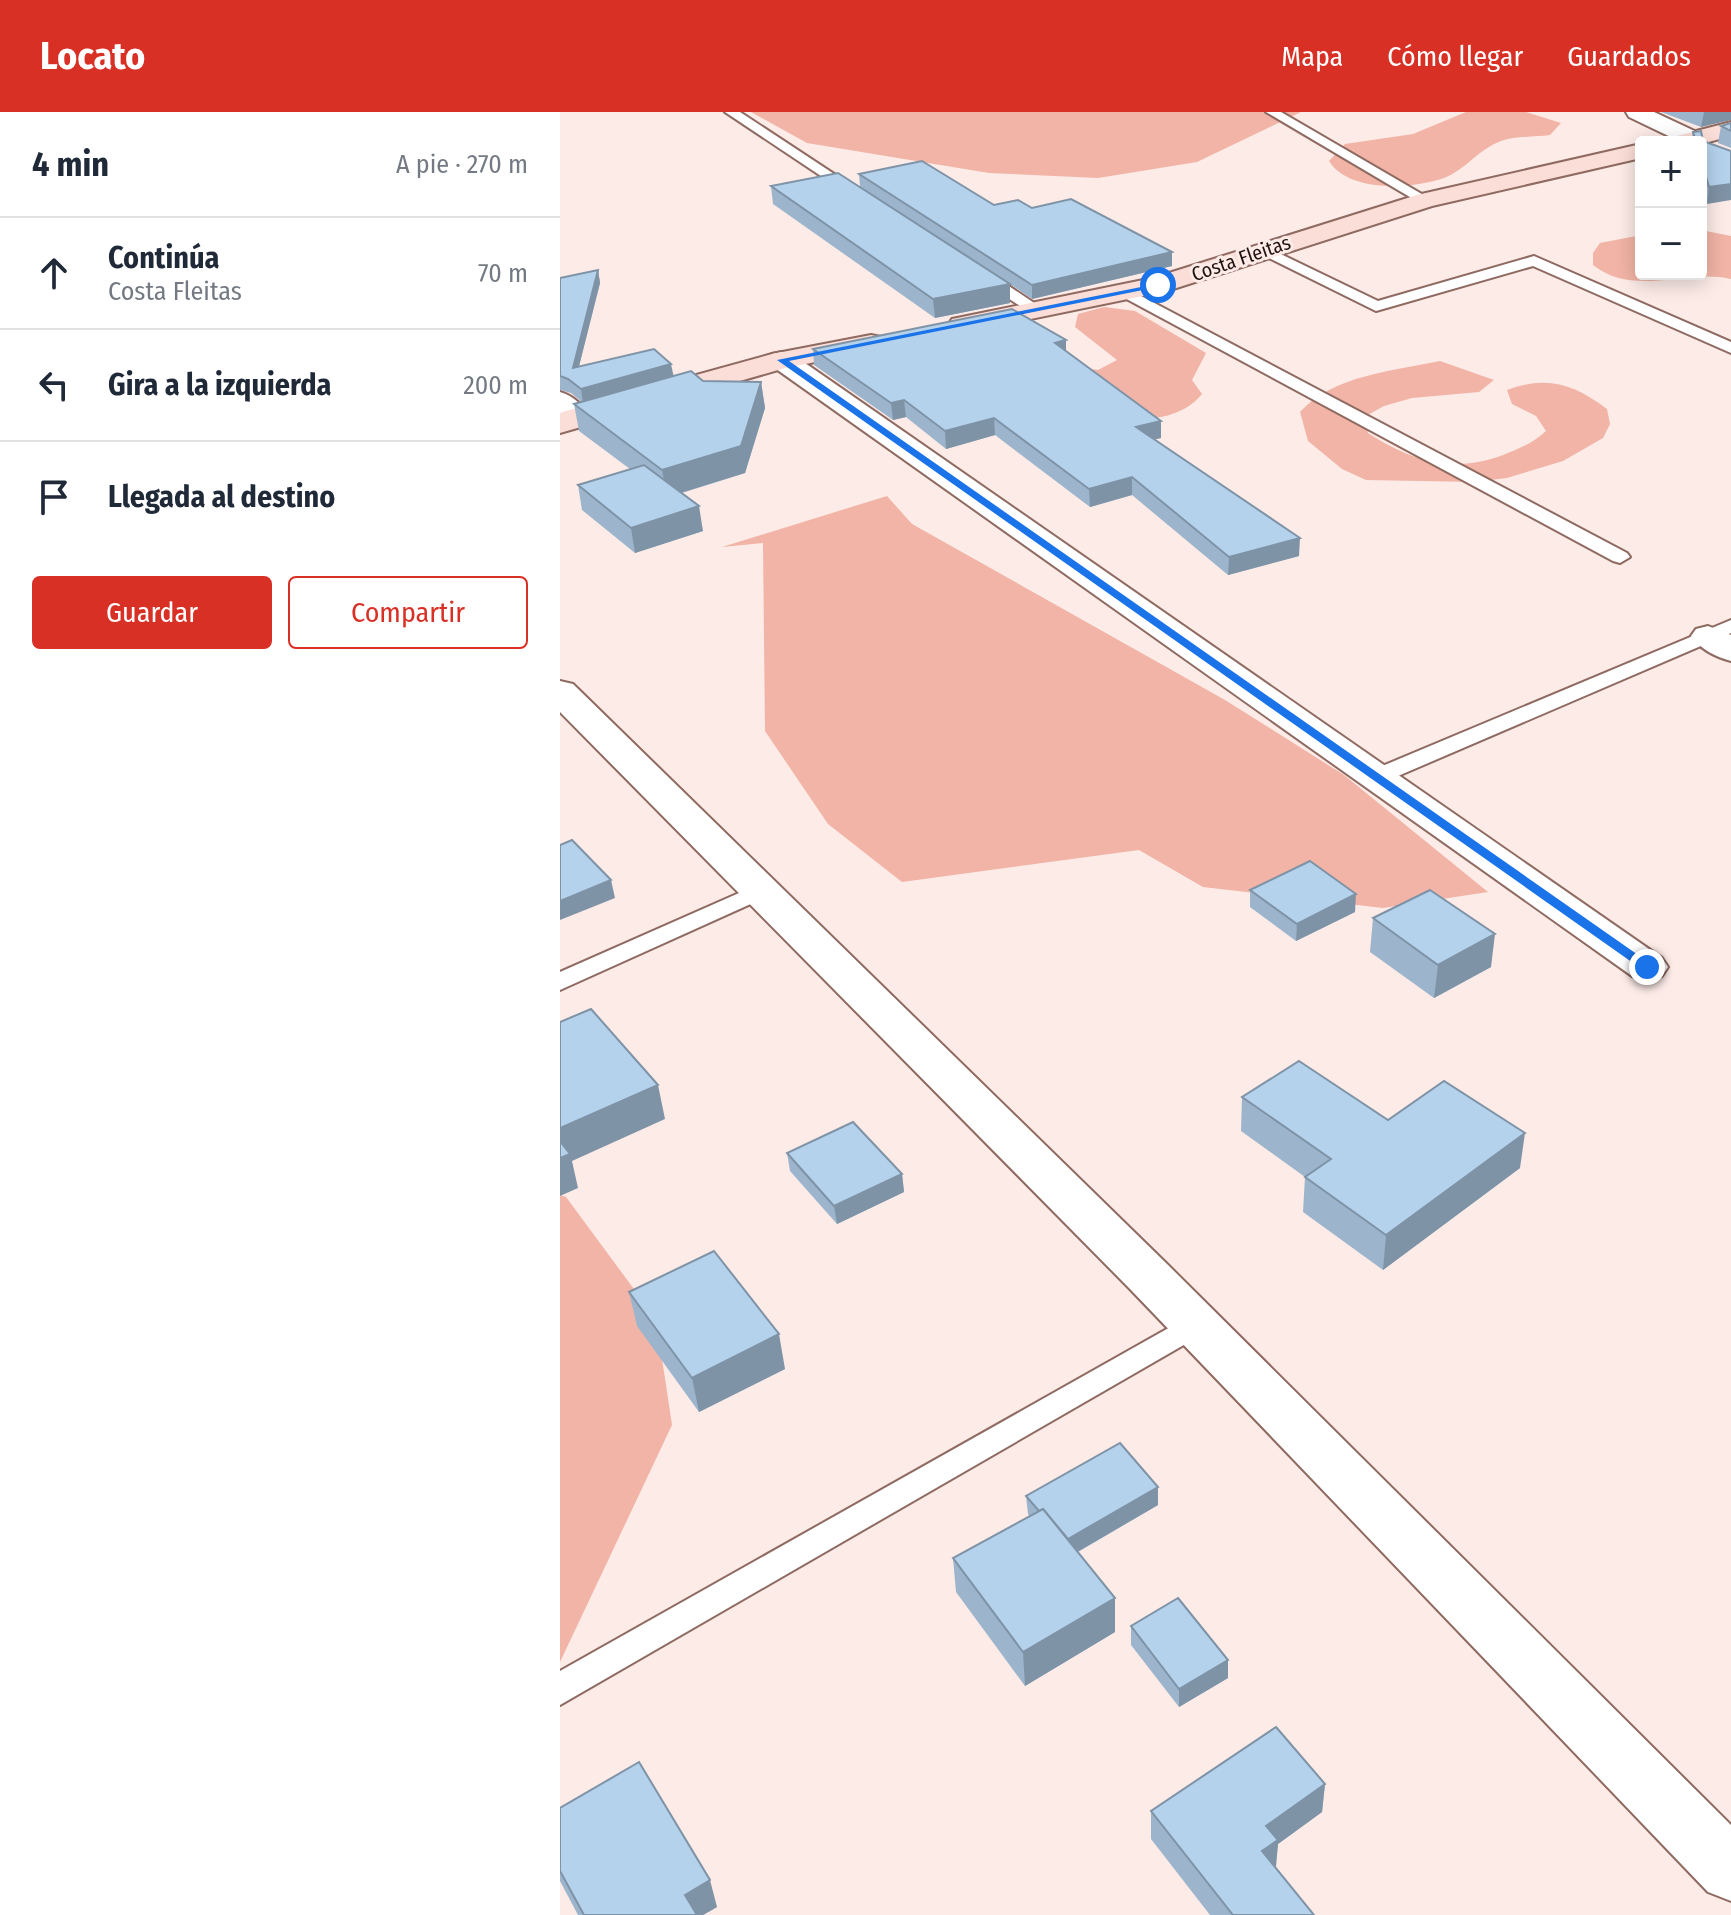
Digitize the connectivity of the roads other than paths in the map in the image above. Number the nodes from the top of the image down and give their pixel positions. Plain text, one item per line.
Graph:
1 (731, 112) edge
2 (1272, 112) edge
3 (1637, 112) edge
4 (1731, 129) edge
5 (1681, 136) edge
6 (1707, 139) edge
7 (1635, 152) edge
8 (865, 198) edge
9 (1425, 200) junction
10 (1264, 250) junction
11 (971, 267) edge
12 (1126, 293) junction
13 (1038, 311) junction
14 (932, 331) edge
15 (902, 337) edge
16 (1731, 348) edge
17 (782, 360) junction
18 (565, 414) edge
19 (1620, 557) dead end
20 (1723, 637) edge
21 (560, 692) edge
22 (1376, 777) junction
23 (764, 889) junction
24 (1647, 967) dead end
25 (560, 982) edge
26 (1197, 1323) junction
27 (560, 1689) edge
28 (1731, 1870) edge

1 - 8 lane
2 - 9 lane
3 - 5 street
4 - 6 main road
7 - 9 main road, Costa Fleitas
9 - 10 main road, Costa Fleitas
10 - 12 main road, Costa Fleitas
10 - 16 lane
11 - 13 lane
12 - 13 main road, Costa Fleitas
12 - 19 lane
13 - 14 main road, Costa Fleitas
15 - 17 main road
17 - 18 main road
17 - 22 street
20 - 22 lane
21 - 23 street
22 - 24 street
23 - 25 lane
23 - 26 street
26 - 27 lane
26 - 28 street

